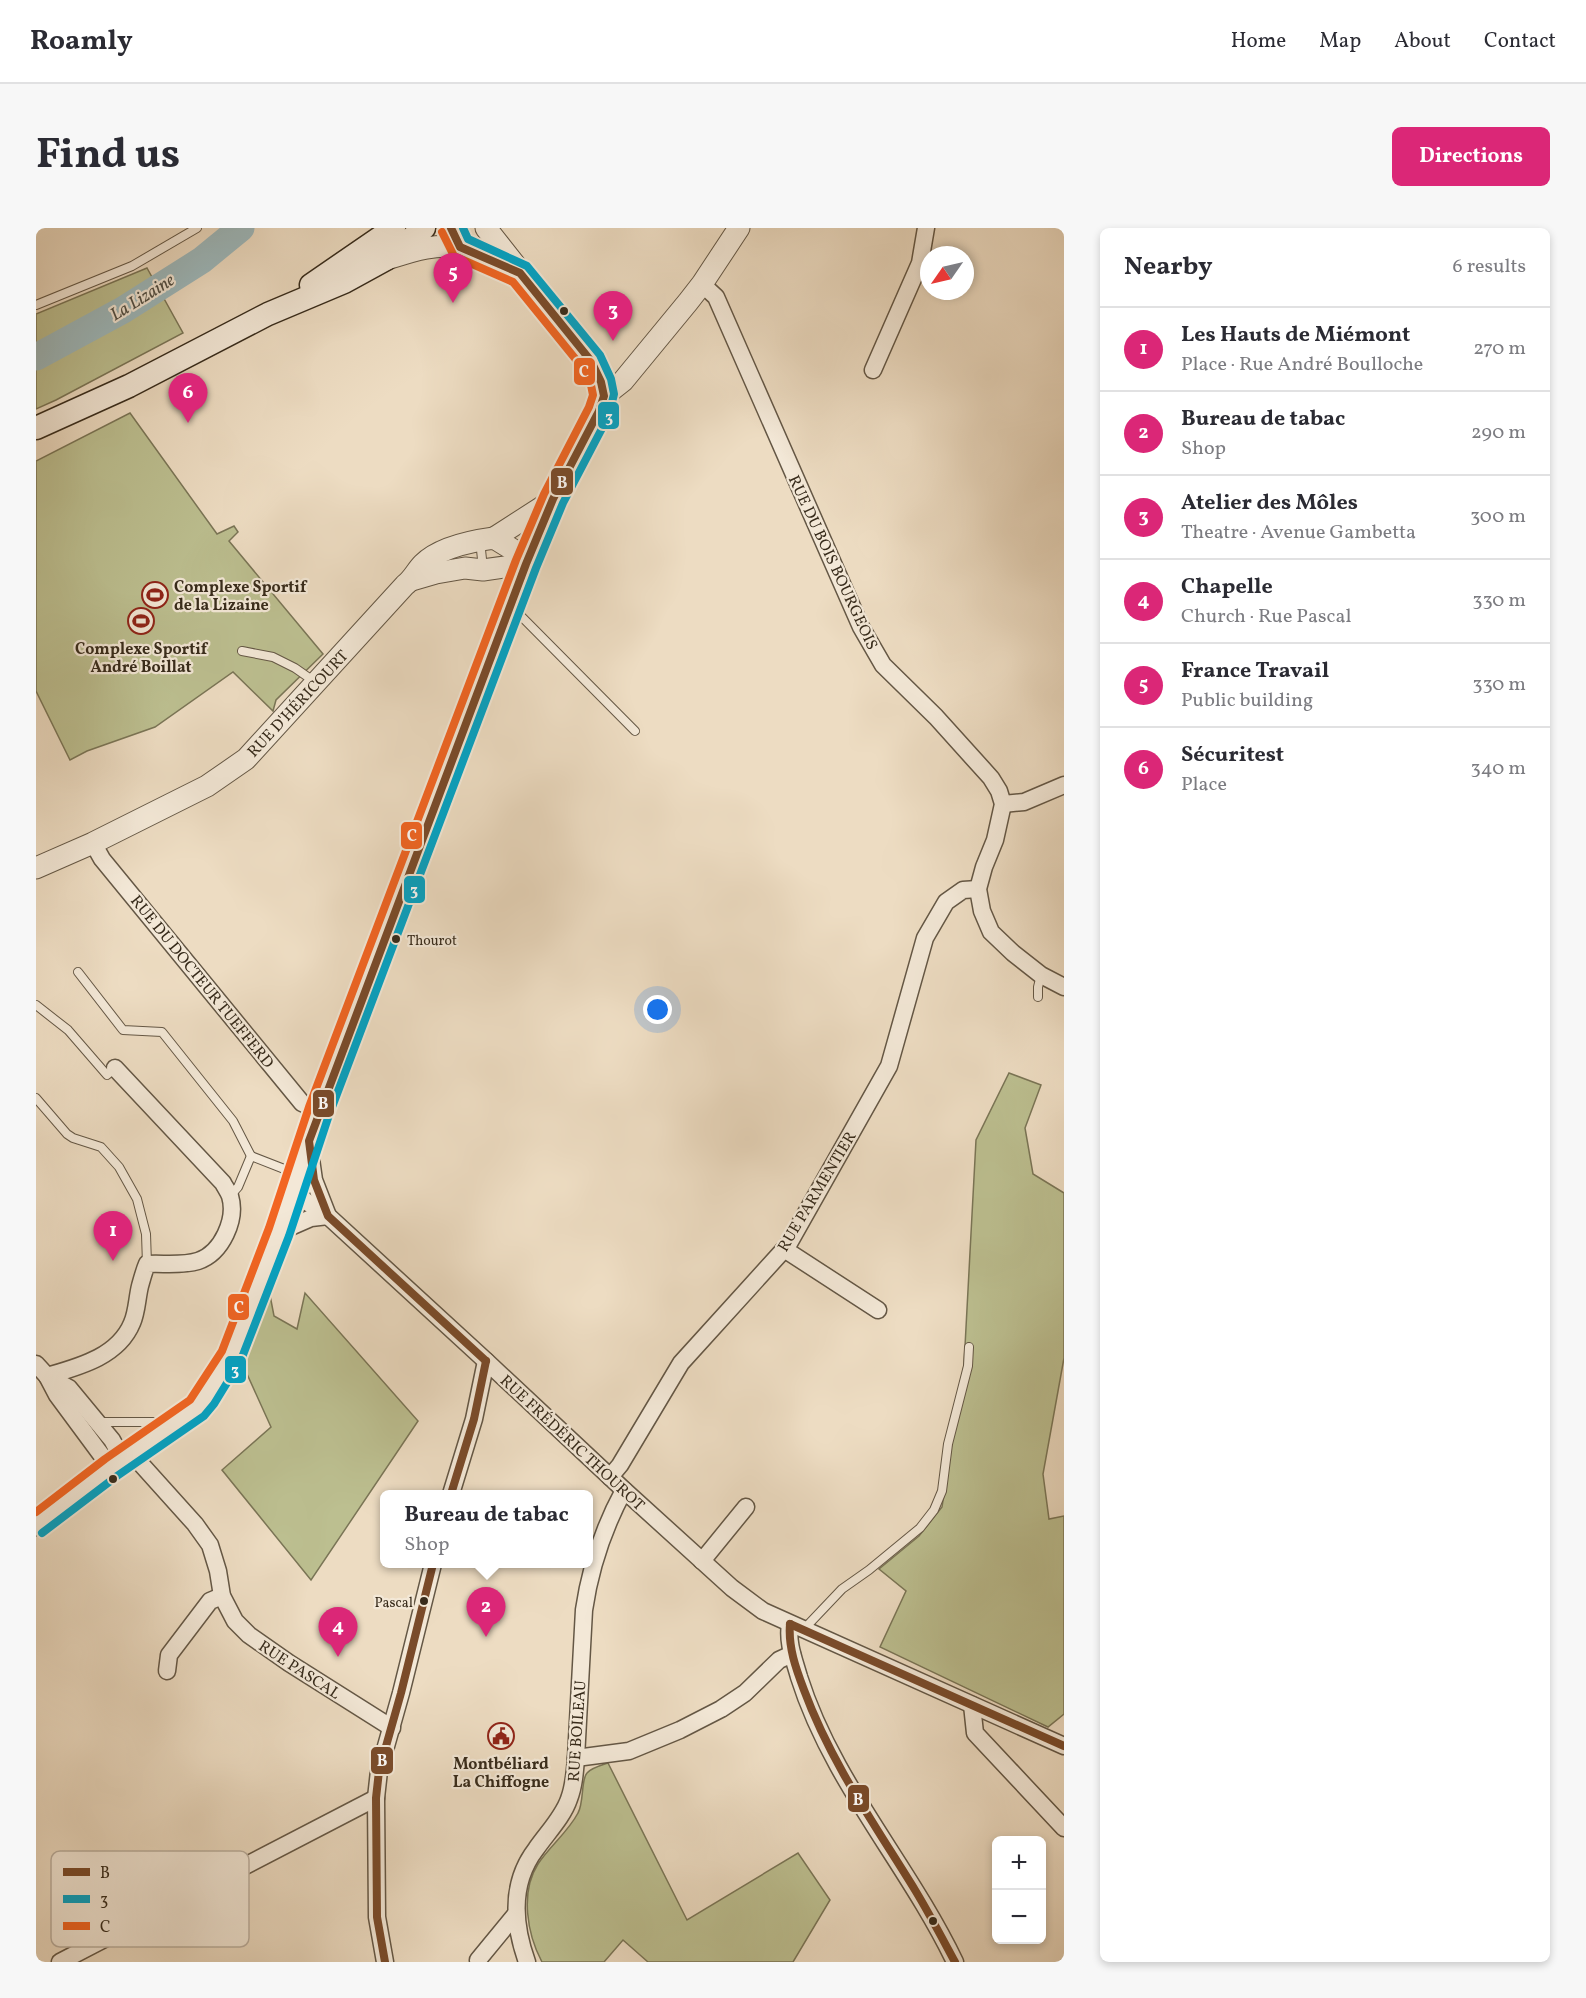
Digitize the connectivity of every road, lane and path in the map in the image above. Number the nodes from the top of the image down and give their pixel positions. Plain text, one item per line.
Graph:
1 (197, 228) edge
2 (394, 228) edge
3 (424, 228) edge
4 (451, 228) edge
5 (486, 228) edge
6 (738, 228) edge
7 (926, 228) edge
8 (460, 247) junction
9 (386, 259) junction
10 (520, 273) junction
11 (702, 284) junction
12 (36, 305) edge
13 (268, 314) junction
14 (873, 370) dead end
15 (604, 396) junction
16 (36, 428) edge
17 (553, 499) junction
18 (487, 539) junction
19 (526, 564) junction
20 (483, 570) junction
21 (412, 580) junction
22 (511, 606) junction
23 (242, 651) dead end
24 (317, 683) junction
25 (635, 731) dead end
26 (1064, 785) edge
27 (1003, 804) junction
28 (93, 843) junction
29 (36, 868) edge
30 (978, 889) junction
31 (78, 972) dead end
32 (1041, 975) junction
33 (1064, 987) edge
34 (1038, 997) dead end
35 (36, 1005) edge
36 (115, 1068) joint
37 (36, 1098) edge
38 (319, 1111) junction
39 (309, 1141) junction
40 (251, 1156) junction
41 (295, 1183) junction
42 (230, 1196) junction
43 (328, 1216) junction
44 (279, 1232) junction
45 (784, 1249) junction
46 (147, 1264) junction
47 (878, 1310) dead end
48 (969, 1347) dead end
49 (486, 1361) junction
50 (41, 1370) edge
51 (99, 1422) junction
52 (178, 1422) junction
53 (122, 1461) junction
54 (610, 1477) junction
55 (452, 1490) edge
56 (624, 1490) junction
57 (746, 1507) dead end
58 (36, 1525) edge
59 (702, 1561) junction
60 (432, 1568) edge
61 (222, 1596) junction
62 (797, 1626) junction
63 (792, 1654) junction
64 (167, 1671) dead end
65 (972, 1705) junction
66 (392, 1728) junction
67 (1064, 1746) edge
68 (576, 1758) junction
69 (376, 1798) junction
70 (1064, 1828) edge
71 (249, 1864) edge
72 (515, 1915) junction
73 (89, 1947) edge
74 (477, 1961) edge
75 (60, 1962) edge
76 (385, 1962) edge
77 (528, 1962) edge
78 (955, 1962) edge

1 - 12 lane
2 - 13 main road
3 - 9 main road
4 - 8 street
5 - 10 street
6 - 11 street
7 - 14 street
8 - 9 street
8 - 10 street
9 - 13 main road
10 - 15 street
11 - 15 street
11 - 27 street, RUE DU BOIS BOURGEOIS
13 - 16 main road
15 - 17 street
17 - 18 street, RUE D'HÉRICOURT
17 - 19 street
18 - 19 street
18 - 20 lane
18 - 21 street, RUE D'HÉRICOURT
19 - 20 street, RUE D'HÉRICOURT
19 - 22 street
20 - 21 street, RUE D'HÉRICOURT
20 - 22 street
21 - 24 street, RUE D'HÉRICOURT
22 - 25 lane
22 - 38 street
23 - 24 lane
24 - 28 street, RUE D'HÉRICOURT
26 - 27 street
27 - 30 street
28 - 29 street, RUE D'HÉRICOURT
28 - 38 street, RUE DU DOCTEUR TUEFFERD
30 - 32 street
30 - 45 street, RUE PARMENTIER
31 - 40 lane
32 - 33 street
32 - 34 lane
35 - 36 lane
36 - 42 street
37 - 46 lane
38 - 39 street
39 - 41 street
39 - 43 street, RUE FRÉDÉRIC THOUROT
40 - 41 lane
40 - 42 lane
41 - 43 street, RUE FRÉDÉRIC THOUROT
41 - 44 street
42 - 46 street
43 - 44 street
43 - 49 street, RUE FRÉDÉRIC THOUROT
44 - 52 street
45 - 47 street
45 - 54 street, RUE PARMENTIER
46 - 50 street
48 - 62 lane
49 - 54 street, RUE FRÉDÉRIC THOUROT
49 - 55 street
50 - 51 street
50 - 53 street
51 - 52 lane
51 - 53 street
52 - 53 street
53 - 58 street
53 - 61 street, RUE PASCAL
54 - 56 street, RUE FRÉDÉRIC THOUROT
56 - 59 street, RUE FRÉDÉRIC THOUROT
56 - 68 street, RUE BOILEAU
57 - 59 street
59 - 62 street, RUE FRÉDÉRIC THOUROT
60 - 66 street
61 - 64 street
61 - 66 street, RUE PASCAL
62 - 63 street
62 - 65 street, RUE FRÉDÉRIC THOUROT
63 - 68 street
63 - 78 street
65 - 67 street, RUE FRÉDÉRIC THOUROT
65 - 70 street
66 - 69 street
68 - 72 street, RUE BOILEAU
69 - 71 street
69 - 76 street
72 - 74 street
72 - 77 street, RUE BOILEAU
73 - 75 street

